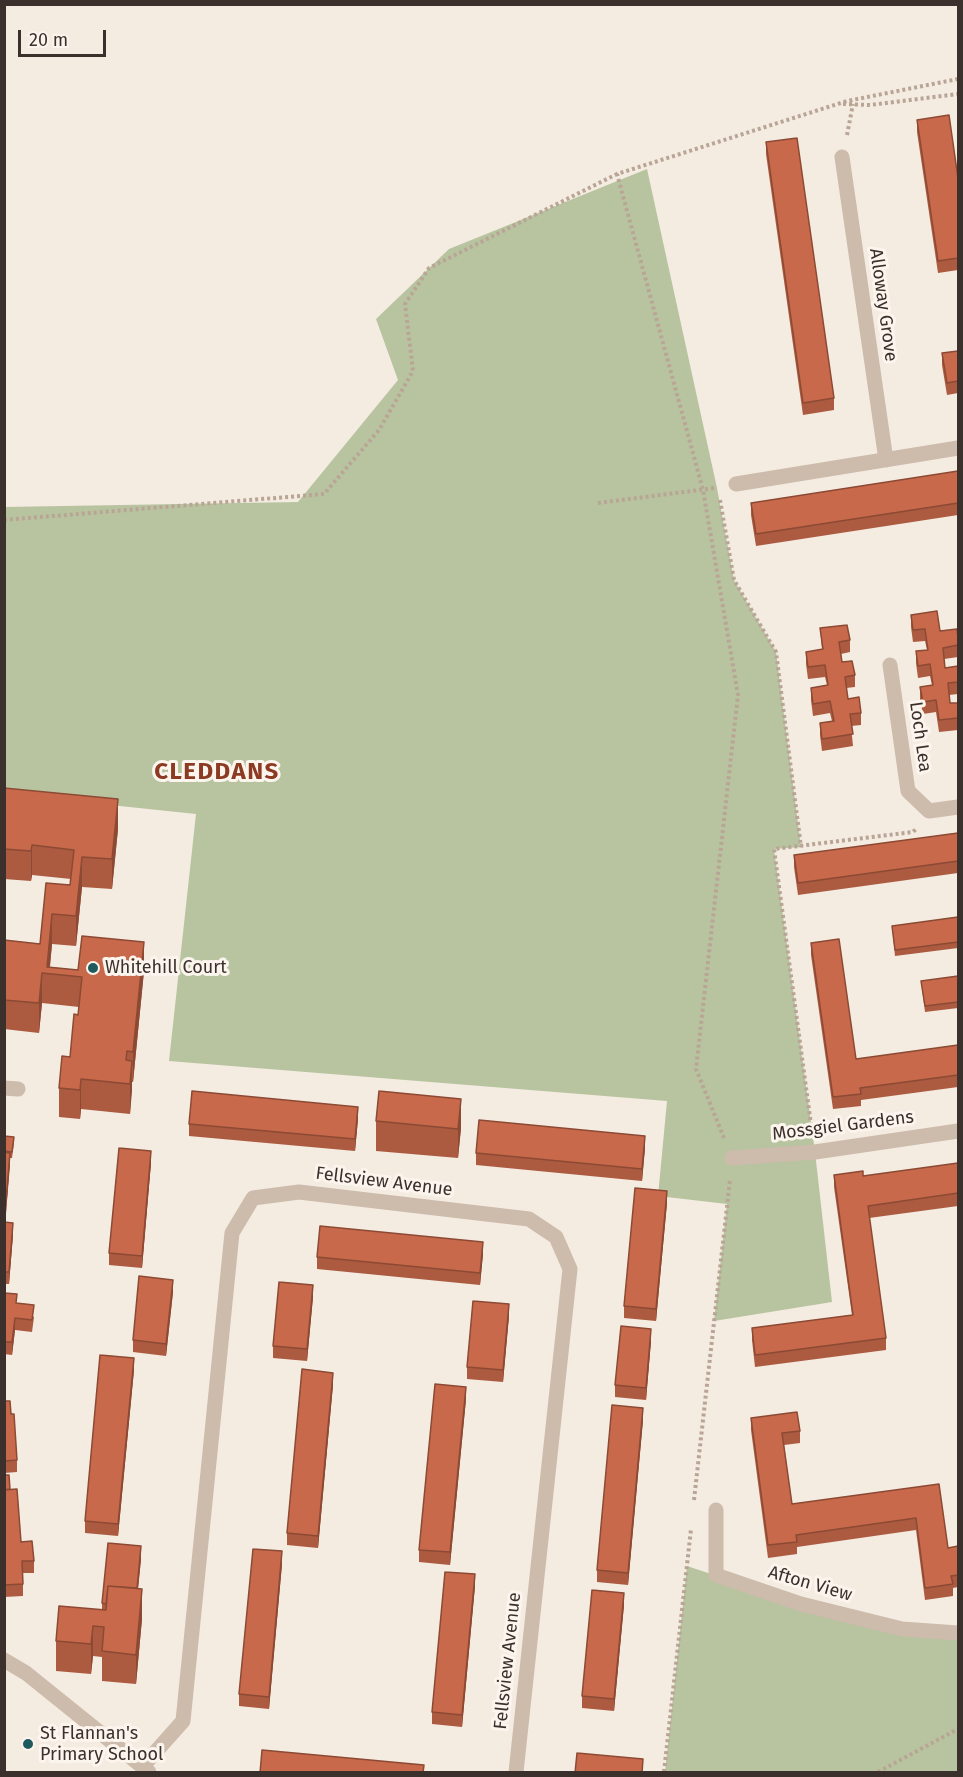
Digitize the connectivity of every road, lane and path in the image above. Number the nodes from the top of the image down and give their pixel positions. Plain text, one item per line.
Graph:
1 (958, 79) edge
2 (958, 94) edge
3 (840, 104) junction
4 (853, 104) junction
5 (842, 157) joint
6 (617, 174) junction
7 (958, 448) edge
8 (886, 460) junction
9 (736, 484) dead end
10 (703, 490) junction
11 (598, 503) dead end
12 (4, 520) edge
13 (890, 665) dead end
14 (958, 807) edge
15 (928, 811) junction
16 (801, 847) junction
17 (958, 1131) edge
18 (815, 1152) junction
19 (732, 1158) junction
20 (694, 1508) dead end
21 (716, 1510) dead end
22 (692, 1520) dead end
23 (958, 1633) edge
24 (4, 1660) edge
25 (958, 1728) edge
26 (146, 1769) edge
27 (879, 1772) edge
28 (516, 1773) edge
29 (664, 1773) edge

1 - 3 path
2 - 4 path
3 - 4 path
3 - 6 path
4 - 5 path
5 - 8 street, Alloway Grove
6 - 10 path
6 - 12 path
7 - 8 street
8 - 9 street
10 - 11 path
10 - 16 path
10 - 19 path
13 - 15 street, Loch Lea
14 - 15 street
15 - 16 path
16 - 18 path
17 - 18 street, Mossgiel Gardens
18 - 19 street, Mossgiel Gardens
19 - 20 path
21 - 23 street, Afton View
22 - 29 path
24 - 26 street
25 - 27 path
26 - 28 street, Fellsview Avenue

